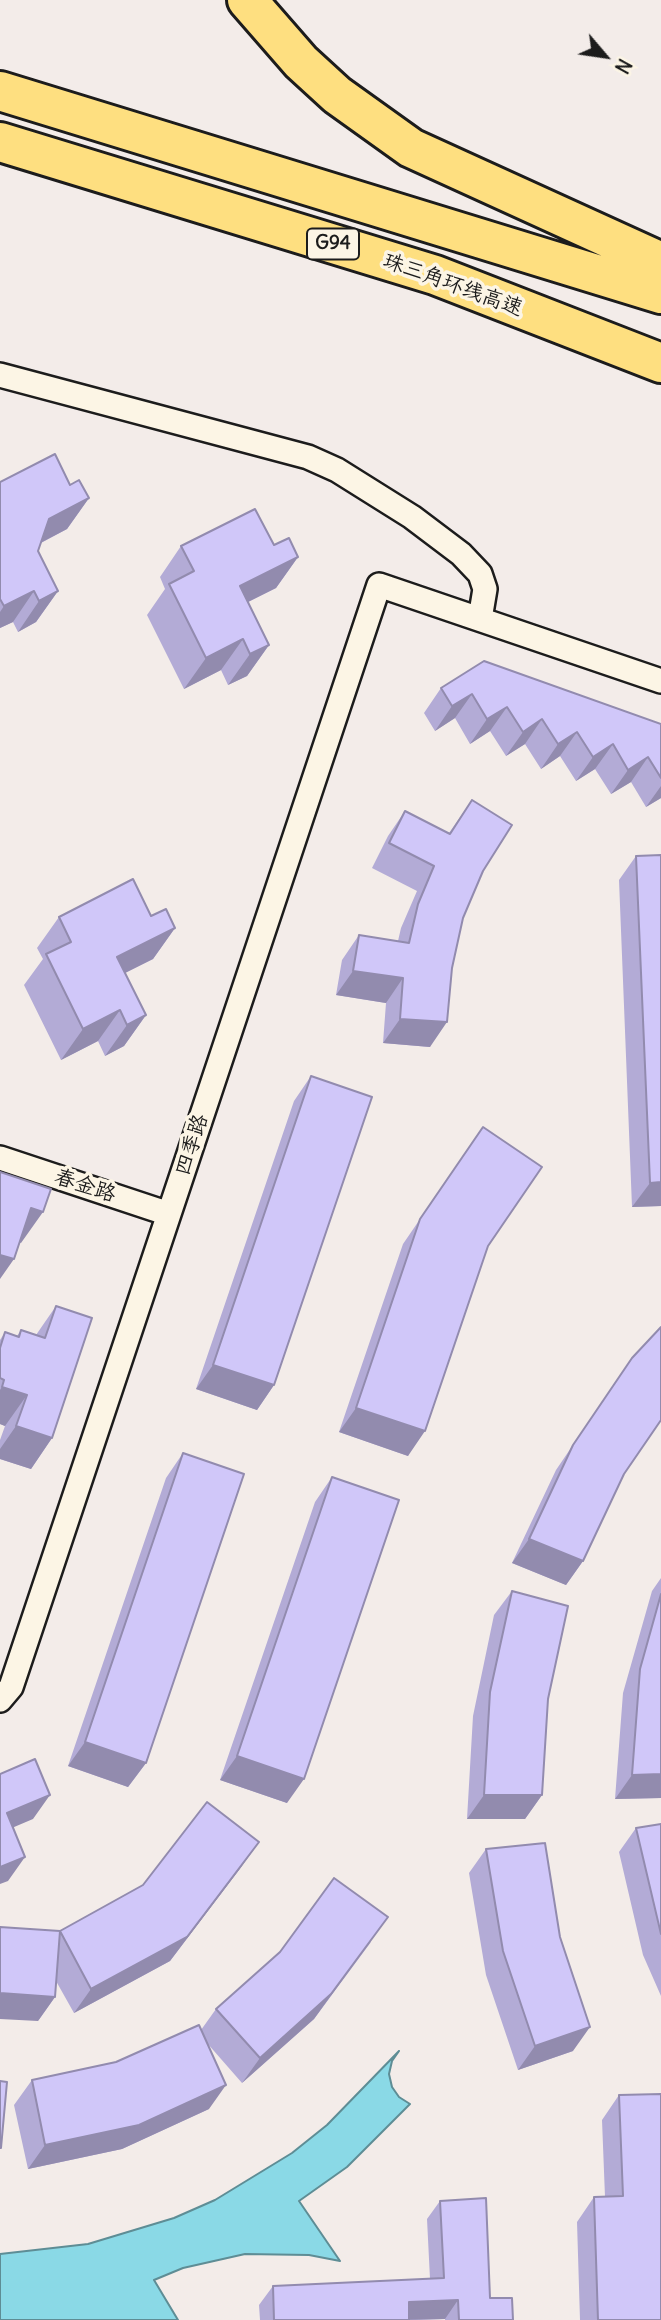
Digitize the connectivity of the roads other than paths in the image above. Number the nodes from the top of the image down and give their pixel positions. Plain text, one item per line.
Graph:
1 (247, 0) edge
2 (0, 91) edge
3 (0, 142) edge
4 (0, 169) edge
5 (661, 262) edge
6 (661, 294) edge
7 (661, 366) edge
8 (0, 375) edge
9 (480, 619) junction
10 (661, 681) edge
11 (0, 1158) edge
12 (169, 1214) junction
13 (0, 1700) edge

1 - 5 highway
2 - 6 highway, G94
3 - 7 highway, 珠三角环线高速 / G94
4 - 7 highway
8 - 9 street
9 - 10 street
9 - 12 street, 四季路
11 - 12 street, 春金路
12 - 13 street, 四季路

